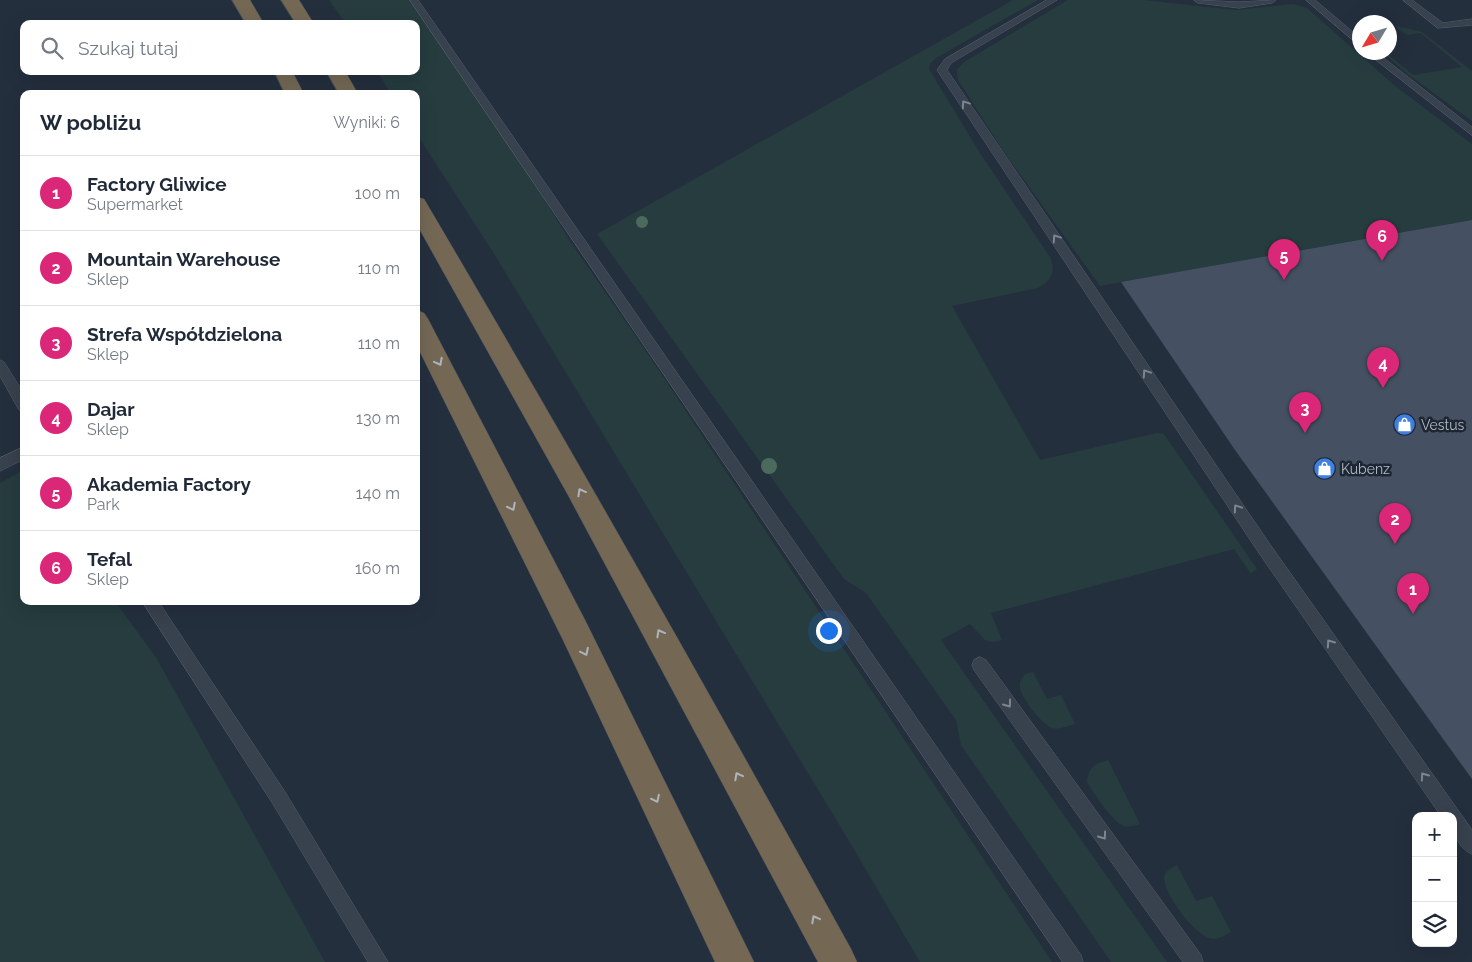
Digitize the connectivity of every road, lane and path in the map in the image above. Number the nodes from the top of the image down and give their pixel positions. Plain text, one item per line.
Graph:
1 (242, 0) edge
2 (290, 0) edge
3 (414, 0) edge
4 (1053, 0) edge
5 (1198, 0) edge
6 (1272, 0) edge
7 (1310, 0) edge
8 (1407, 0) edge
9 (253, 20) edge
10 (302, 20) edge
11 (1472, 22) edge
12 (1352, 36) edge
13 (1380, 60) edge
14 (284, 75) edge
15 (337, 75) edge
16 (294, 90) edge
17 (347, 90) edge
18 (1472, 132) edge
19 (420, 211) edge
20 (420, 327) edge
21 (0, 365) edge
22 (20, 399) edge
23 (20, 454) edge
24 (0, 465) edge
25 (152, 605) edge
26 (980, 665) dead end
27 (1449, 812) edge
28 (1457, 824) edge
29 (1472, 845) edge
30 (379, 962) edge
31 (735, 962) edge
32 (838, 962) edge
33 (1074, 962) edge
34 (1194, 962) edge

1 - 9 highway
2 - 10 highway
3 - 33 lane
27 -> 4 lane
5 - 6 lane
7 - 12 lane
8 - 11 lane
13 - 18 lane
14 - 16 highway
15 - 17 highway
32 -> 19 highway
20 -> 31 highway
21 - 22 lane
23 - 24 lane
25 - 30 lane
26 -> 34 lane
28 - 29 lane

